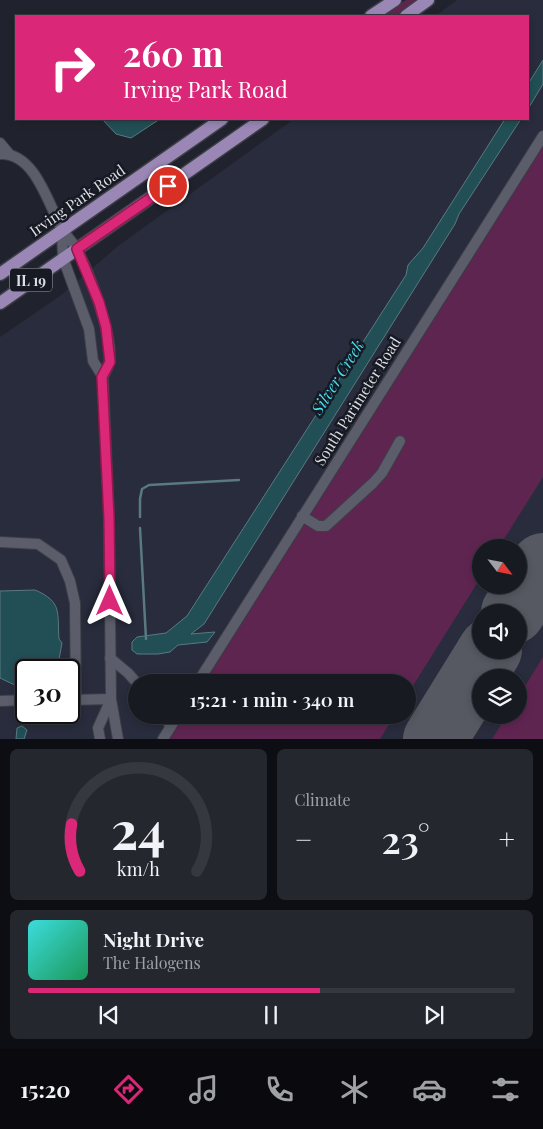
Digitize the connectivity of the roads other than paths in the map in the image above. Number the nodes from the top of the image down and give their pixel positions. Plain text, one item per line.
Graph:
1 (428, 0) edge
2 (388, 2) edge
3 (372, 15) edge
4 (407, 15) edge
5 (221, 120) edge
6 (262, 120) edge
7 (543, 136) edge
8 (0, 143) edge
9 (5, 154) edge
10 (62, 230) junction
11 (77, 249) junction
12 (63, 258) junction
13 (0, 274) edge
14 (0, 302) edge
15 (102, 377) junction
16 (400, 441) dead end
17 (302, 516) junction
18 (0, 542) edge
19 (110, 658) junction
20 (73, 659) edge
21 (129, 674) edge
22 (203, 674) edge
23 (111, 699) junction
24 (15, 700) edge
25 (80, 700) edge
26 (0, 701) edge
27 (171, 726) edge
28 (100, 739) edge
29 (118, 739) edge
30 (162, 739) edge

1 - 4 main road
2 - 3 main road
5 - 10 main road, Irving Park Road / IL 19
6 - 11 main road, IL 19
7 - 17 street, South Parimeter Road
8 - 9 street
9 - 10 street
10 - 11 street
10 - 12 street
10 - 13 main road, Irving Park Road / IL 19
11 - 12 main road, IL 19
11 - 15 street
12 - 14 main road, IL 19
12 - 15 street
15 - 19 street
16 - 17 street
17 - 22 street, South Parimeter Road
18 - 20 street
19 - 21 street
19 - 23 street
23 - 25 street
23 - 28 street
23 - 29 street
24 - 26 street
27 - 30 street

